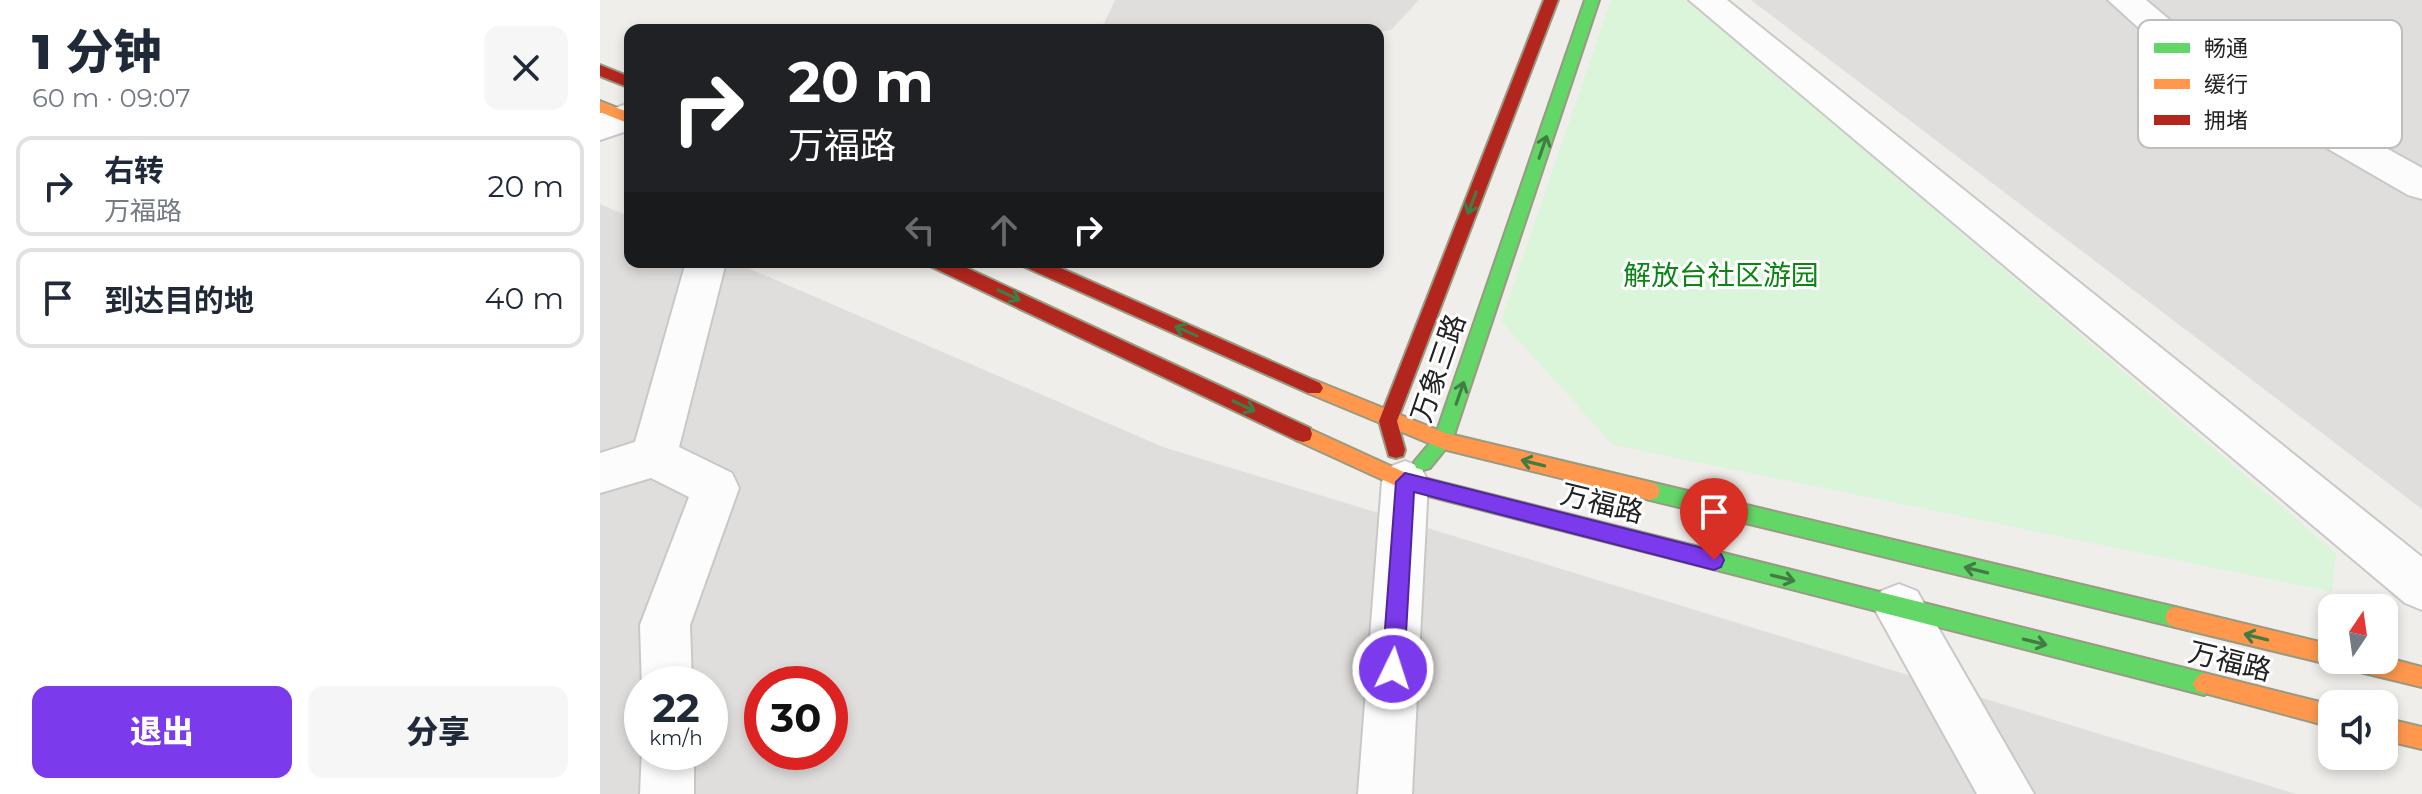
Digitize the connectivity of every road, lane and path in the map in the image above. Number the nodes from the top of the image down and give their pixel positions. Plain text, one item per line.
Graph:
1 (1551, 0) edge
2 (1592, 0) edge
3 (1706, 0) edge
4 (2125, 0) edge
5 (2149, 20) edge
6 (600, 70) edge
7 (617, 110) edge
8 (2357, 148) edge
9 (2422, 185) edge
10 (704, 268) edge
11 (951, 268) edge
12 (1044, 268) edge
13 (1388, 421) junction
14 (1443, 441) junction
15 (654, 457) junction
16 (600, 473) edge
17 (1405, 482) junction
18 (2422, 587) edge
19 (1899, 608) junction
20 (2318, 652) edge
21 (666, 666) edge
22 (2398, 671) edge
23 (2422, 677) edge
24 (2318, 713) edge
25 (2398, 732) edge
26 (2422, 738) edge
27 (667, 770) edge
28 (667, 794) edge
29 (1385, 794) edge
30 (2007, 794) edge

1 -> 13 street, 万象三路
14 -> 2 street, 万象三路
3 - 18 street
4 - 5 street
6 - 7 street
8 - 9 street
10 - 15 street
11 -> 17 street, 万福路
13 -> 12 street, 万福路
13 - 14 street, 万福路
13 - 17 street, 万象三路
14 - 17 street, 万象三路
20 -> 14 street, 万福路
15 - 16 street
15 - 21 street
17 -> 19 street, 万福路
17 - 29 street
19 -> 24 street, 万福路
19 - 30 street
22 - 23 street
25 - 26 street
27 - 28 street

